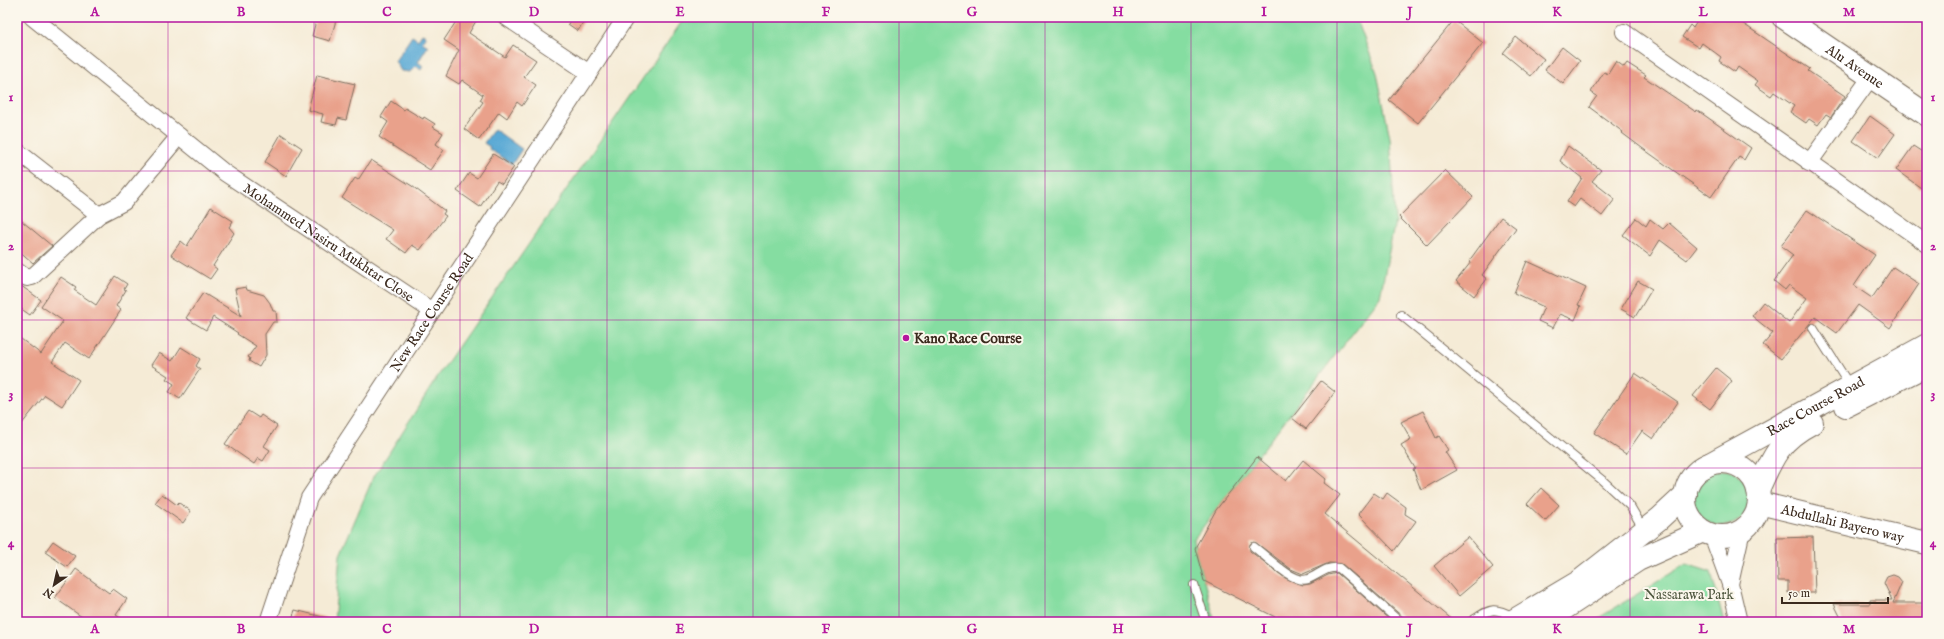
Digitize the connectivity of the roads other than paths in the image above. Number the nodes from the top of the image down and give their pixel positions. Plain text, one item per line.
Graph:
1 (32, 17) edge
2 (506, 17) edge
3 (626, 17) edge
4 (1783, 17) edge
5 (1624, 32) dead end
6 (589, 73) junction
7 (1871, 77) junction
8 (1927, 115) edge
9 (179, 136) junction
10 (17, 151) edge
11 (1809, 162) junction
12 (99, 215) junction
13 (1927, 244) edge
14 (17, 271) edge
15 (432, 311) junction
16 (1401, 315) dead end
17 (1813, 328) dead end
18 (1927, 345) edge
19 (1927, 365) edge
20 (1851, 387) junction
21 (1704, 467) junction
22 (1686, 494) junction
23 (1759, 497) junction
24 (1742, 530) junction
25 (1645, 531) junction
26 (1708, 533) junction
27 (1927, 543) edge
28 (1254, 547) dead end
29 (1730, 584) junction
30 (1194, 585) dead end
31 (1513, 620) edge
32 (268, 622) edge
33 (1206, 622) edge
34 (1400, 622) edge
35 (1470, 622) edge
36 (1544, 622) edge
37 (1739, 622) edge

1 - 9 street, Mohammed Nasiru Mukhtar Close
2 - 6 street
3 - 6 street, New Race Course Road
4 - 7 street, Alu Avenue
5 - 11 street
6 - 15 street, New Race Course Road
7 - 8 street, Alu Avenue
7 - 11 street
9 - 12 street
9 - 15 street, Mohammed Nasiru Mukhtar Close
10 - 12 street
11 - 13 street
12 - 14 street
15 - 32 street, New Race Course Road
16 - 25 lane
17 - 20 lane
18 - 20 street, Race Course Road
19 - 23 street, Race Course Road
20 - 21 street, Race Course Road
21 - 22 street
21 - 23 street
22 - 25 street
22 - 26 street
23 - 24 street
23 - 27 street, Abdullahi Bayero way
24 - 26 street
24 - 29 street
25 - 31 street
26 - 29 street
26 - 36 street
28 - 34 lane
29 - 37 street
30 - 33 lane
31 - 35 lane

